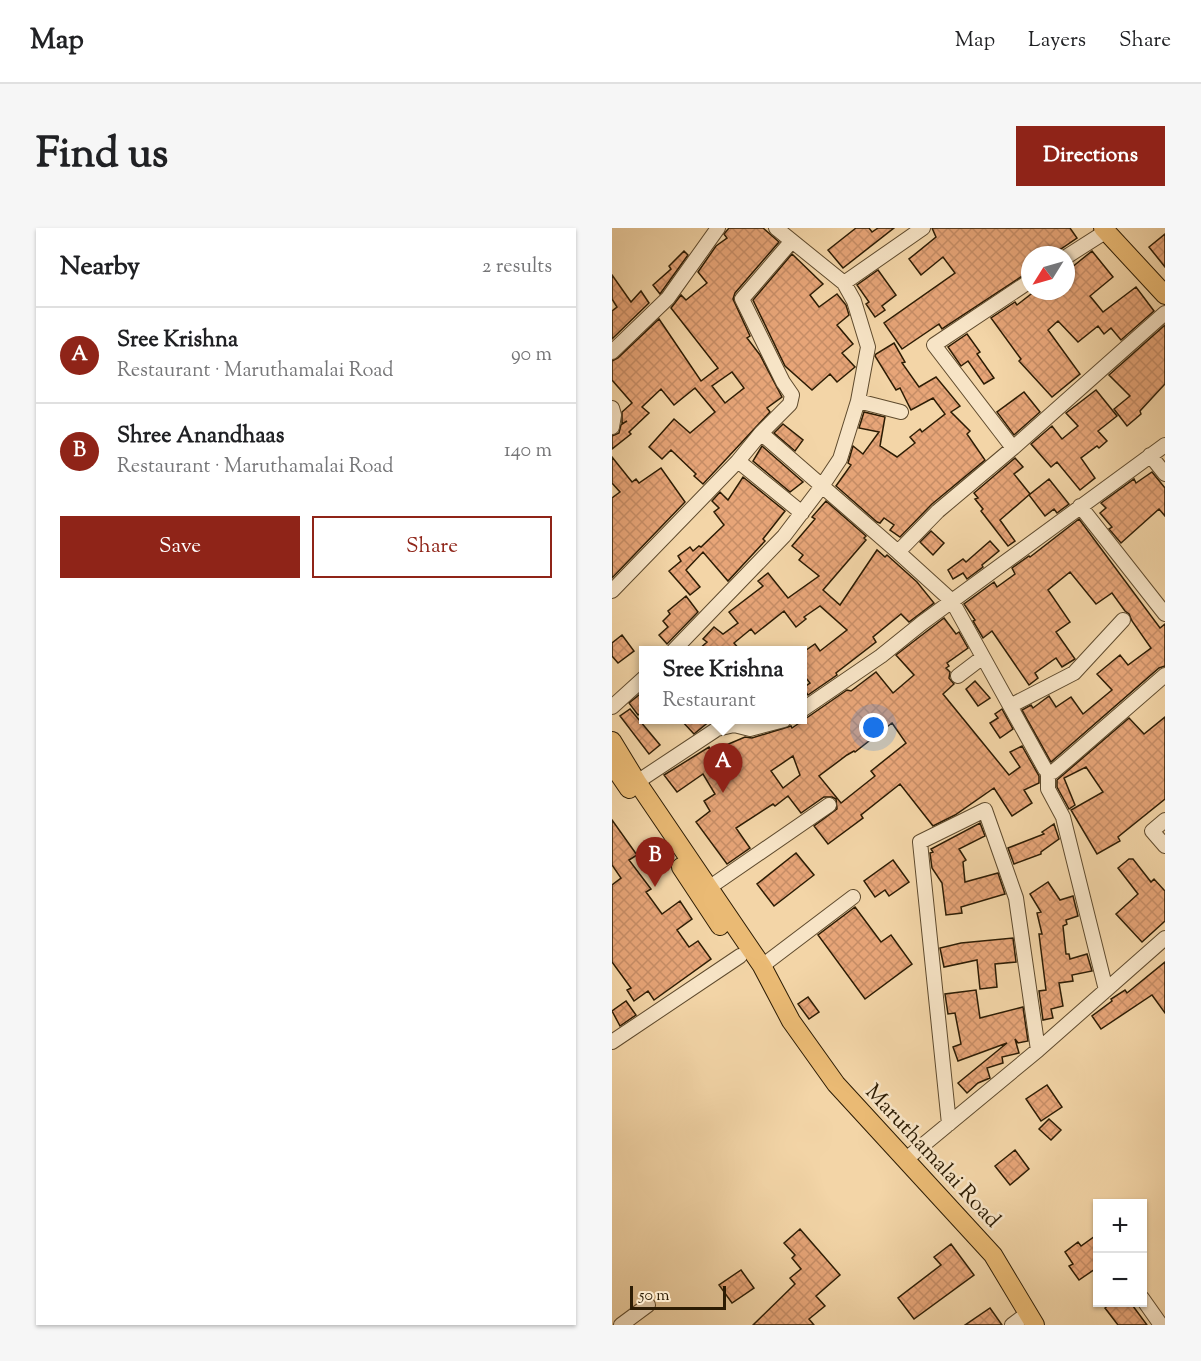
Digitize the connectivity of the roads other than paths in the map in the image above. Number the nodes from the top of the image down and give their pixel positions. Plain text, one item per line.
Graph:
1 (718, 228) edge
2 (776, 228) edge
3 (923, 228) edge
4 (1104, 230) edge
5 (791, 242) junction
6 (1075, 251) edge
7 (844, 283) junction
8 (1021, 287) edge
9 (1164, 293) edge
10 (1165, 313) edge
11 (612, 352) edge
12 (858, 401) junction
13 (612, 408) edge
14 (901, 412) dead end
15 (612, 427) edge
16 (761, 433) junction
17 (1165, 445) edge
18 (1013, 448) junction
19 (1150, 455) junction
20 (738, 460) junction
21 (1165, 474) edge
22 (822, 486) junction
23 (1080, 506) junction
24 (802, 513) junction
25 (898, 552) junction
26 (612, 591) edge
27 (952, 601) junction
28 (1165, 614) edge
29 (1123, 620) dead end
30 (679, 646) edge
31 (983, 657) junction
32 (1165, 675) edge
33 (958, 676) dead end
34 (639, 683) edge
35 (1010, 706) junction
36 (612, 707) edge
37 (807, 707) edge
38 (769, 724) edge
39 (612, 741) edge
40 (612, 764) edge
41 (1048, 772) junction
42 (637, 782) junction
43 (830, 805) dead end
44 (1165, 820) edge
45 (1165, 846) edge
46 (710, 887) junction
47 (853, 897) dead end
48 (1165, 938) edge
49 (741, 956) junction
50 (762, 966) junction
51 (1106, 990) junction
52 (791, 1021) junction
53 (612, 1042) edge
54 (1038, 1050) junction
55 (950, 1124) junction
56 (905, 1160) junction
57 (648, 1305) dead end
58 (1147, 1305) edge
59 (1032, 1319) edge
60 (621, 1325) edge
61 (1012, 1325) edge
62 (1161, 1325) edge

1 - 11 street
2 - 5 street
3 - 7 street
4 - 6 street
4 - 9 main road
5 - 7 street
5 - 16 street
7 - 12 street
8 - 18 street
10 - 18 street
12 - 14 street
12 - 22 street
13 - 15 street
16 - 20 street
16 - 22 street
17 - 19 street
18 - 25 street
19 - 21 street
19 - 23 street
20 - 24 street
20 - 26 street
22 - 24 street
22 - 25 street
23 - 27 street
23 - 28 street
24 - 30 street
25 - 27 street
27 - 31 street
27 - 37 street
29 - 35 street
31 - 33 street
31 - 35 street
32 - 41 street
34 - 36 street
35 - 41 street
38 - 42 street
39 - 42 main road, Maruthamalai Road
40 - 49 main road, Maruthamalai Road
41 - 51 street
42 - 46 main road, Maruthamalai Road
43 - 46 street
44 - 45 street
46 - 50 main road, Maruthamalai Road
47 - 50 street
48 - 51 street
49 - 52 main road, Maruthamalai Road
49 - 53 street
50 - 52 main road, Maruthamalai Road
51 - 54 street
52 - 56 main road, Maruthamalai Road
54 - 55 street
54 - 55 street
55 - 56 street
56 - 59 main road, Maruthamalai Road
57 - 60 street
58 - 62 street
59 - 61 street

